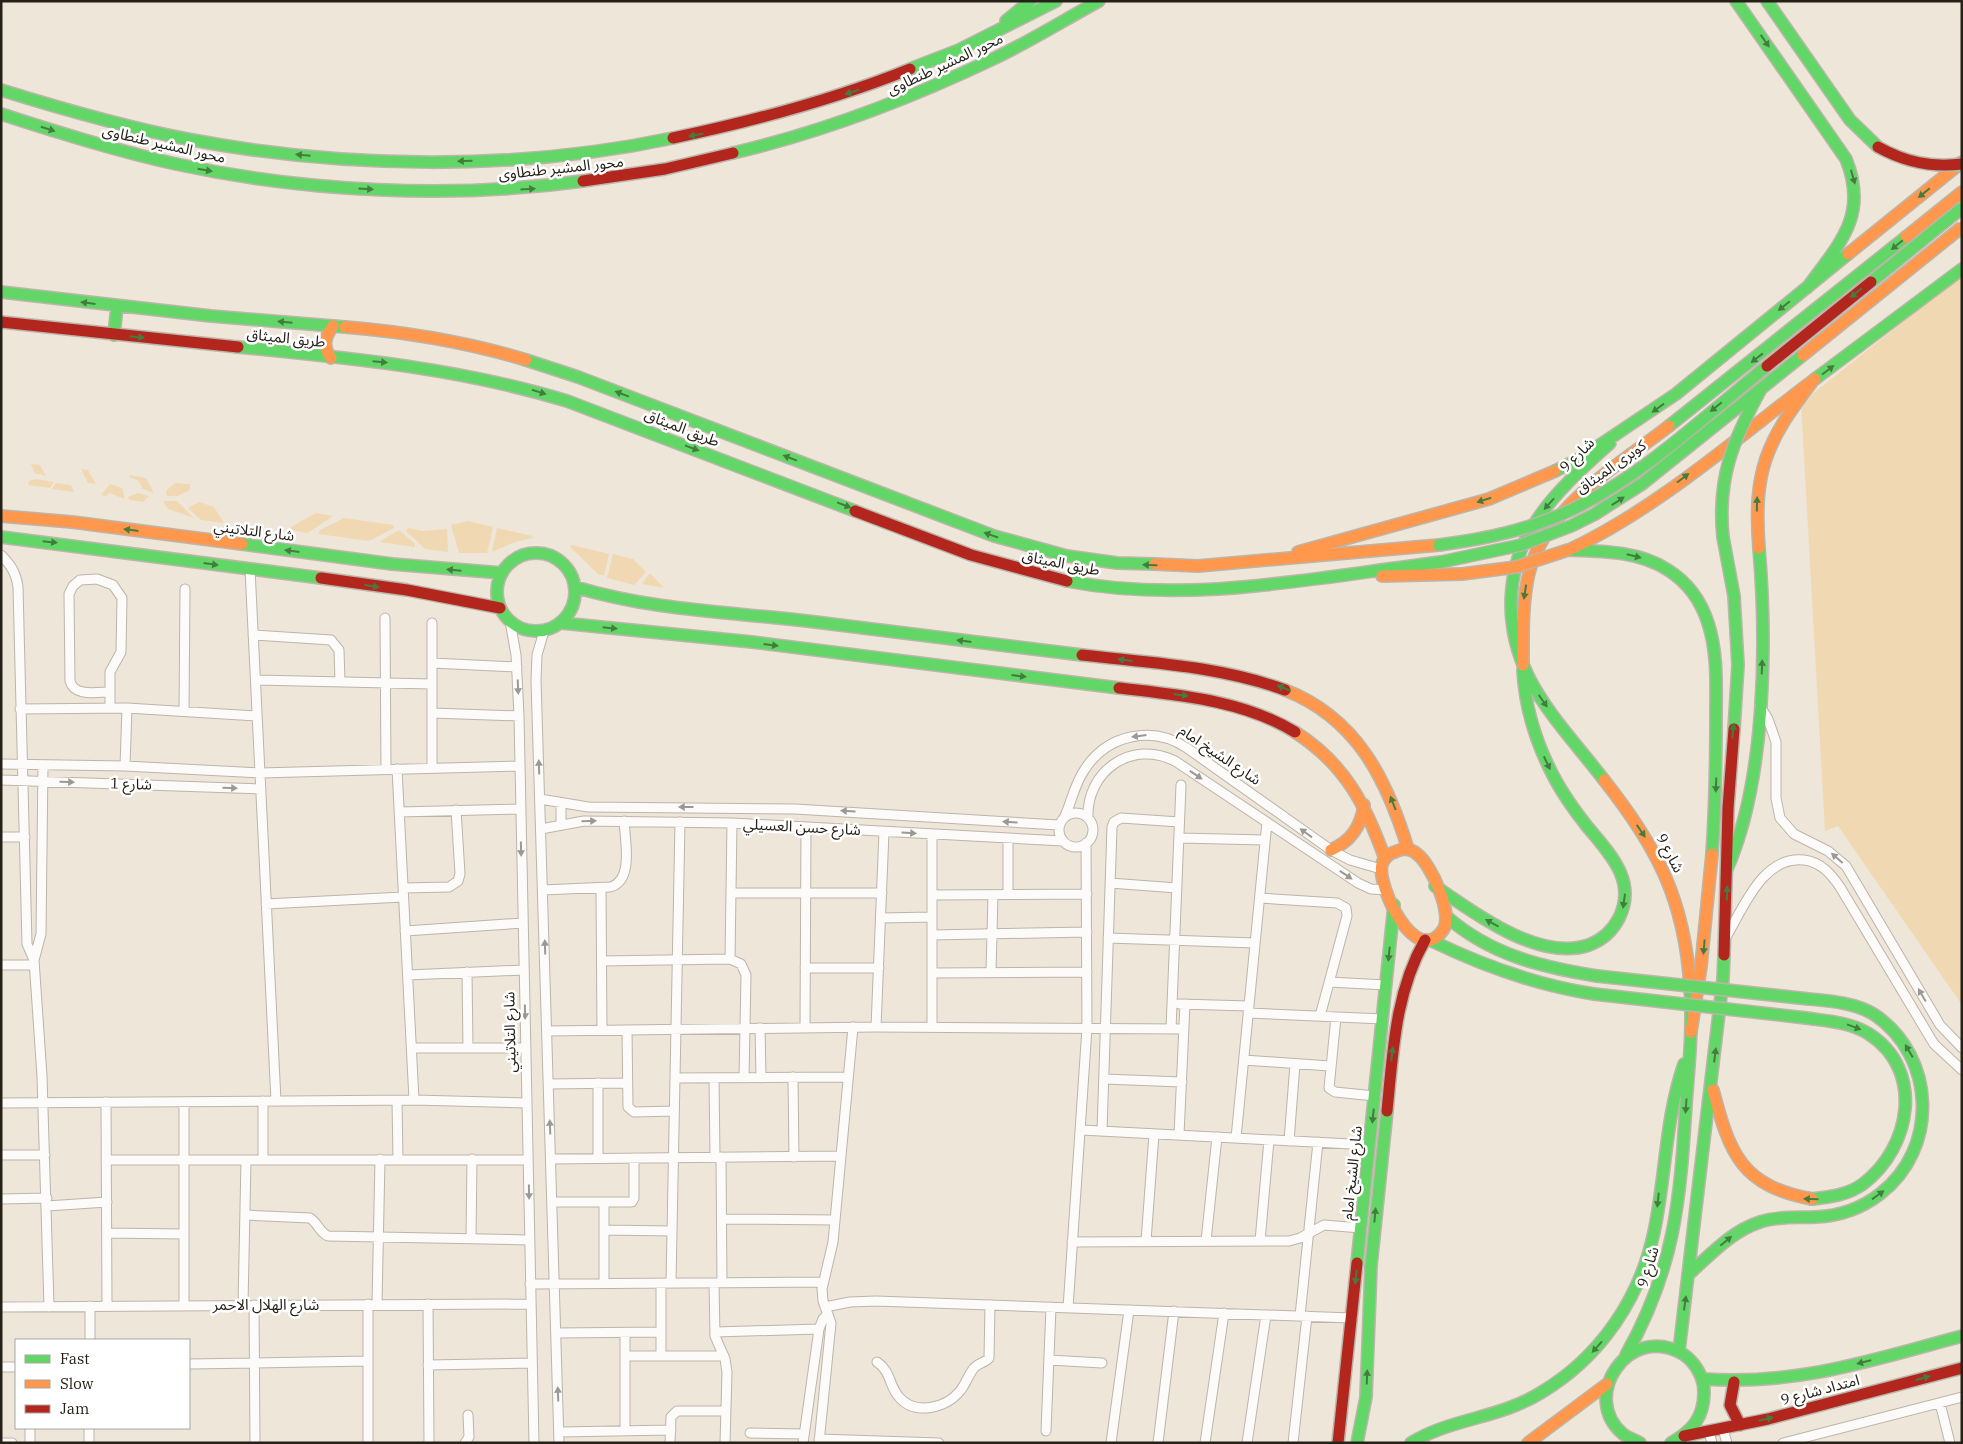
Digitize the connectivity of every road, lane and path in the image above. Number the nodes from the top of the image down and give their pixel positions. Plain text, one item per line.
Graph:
1 (1030, 1) edge
2 (1056, 1) edge
3 (1099, 1) edge
4 (1736, 1) edge
5 (1767, 1) edge
6 (981, 41) junction
7 (1, 90) edge
8 (1, 114) edge
9 (1962, 163) edge
10 (1962, 192) edge
11 (1962, 208) edge
12 (1962, 227) edge
13 (1962, 269) edge
14 (1807, 288) junction
15 (1, 292) edge
16 (117, 306) junction
17 (1, 322) edge
18 (333, 326) junction
19 (114, 335) junction
20 (331, 358) junction
21 (1812, 382) junction
22 (1762, 387) junction
23 (1621, 432) junction
24 (1, 516) edge
25 (1, 537) edge
26 (1568, 550) junction
27 (1, 555) edge
28 (1270, 561) junction
29 (1198, 566) joint
30 (250, 569) junction
31 (502, 573) junction
32 (1341, 574) junction
33 (575, 587) junction
34 (185, 589) dead end
35 (500, 608) junction
36 (385, 618) dead end
37 (510, 621) junction
38 (432, 623) dead end
39 (561, 623) junction
40 (544, 631) junction
41 (253, 635) junction
42 (432, 663) junction
43 (1523, 665) junction
44 (517, 667) junction
45 (256, 680) junction
46 (340, 682) junction
47 (386, 683) junction
48 (432, 684) junction
49 (110, 692) junction
50 (1760, 706) junction
51 (110, 708) junction
52 (127, 708) junction
53 (20, 709) junction
54 (184, 711) junction
55 (432, 713) junction
56 (257, 716) junction
57 (519, 716) junction
58 (1, 764) edge
59 (22, 764) junction
60 (43, 765) junction
61 (125, 766) junction
62 (520, 766) junction
63 (432, 768) junction
64 (386, 769) junction
65 (397, 769) junction
66 (260, 773) junction
67 (1, 780) edge
68 (23, 780) junction
69 (43, 781) junction
70 (1181, 785) dead end
71 (261, 789) junction
72 (540, 799) junction
73 (561, 804) junction
74 (1364, 805) junction
75 (521, 809) junction
76 (456, 810) junction
77 (399, 812) junction
78 (1065, 816) junction
79 (1088, 818) junction
80 (624, 821) junction
81 (680, 822) junction
82 (1180, 822) junction
83 (1267, 822) junction
84 (732, 823) junction
85 (561, 824) junction
86 (1059, 825) junction
87 (806, 827) junction
88 (541, 829) junction
89 (884, 832) junction
90 (932, 835) junction
91 (1, 837) edge
92 (25, 837) junction
93 (1179, 838) junction
94 (1008, 840) junction
95 (1266, 840) junction
96 (1063, 842) junction
97 (1086, 844) junction
98 (1408, 849) junction
99 (1331, 850) junction
100 (1383, 864) junction
101 (1727, 868) junction
102 (1110, 883) junction
103 (1435, 886) junction
104 (601, 888) junction
105 (1177, 888) junction
106 (543, 890) junction
107 (1386, 890) junction
108 (403, 892) junction
109 (731, 893) junction
110 (805, 893) junction
111 (882, 893) junction
112 (993, 894) junction
113 (1008, 894) junction
114 (1087, 894) junction
115 (932, 895) junction
116 (1260, 898) junction
117 (266, 904) junction
118 (1394, 905) junction
119 (932, 916) junction
120 (1447, 917) junction
121 (881, 918) junction
122 (523, 924) junction
123 (405, 931) junction
124 (1087, 932) junction
125 (992, 934) junction
126 (932, 935) junction
127 (1726, 937) junction
128 (1108, 938) junction
129 (1174, 940) junction
130 (1427, 940) junction
131 (1255, 943) junction
132 (730, 959) junction
133 (677, 960) junction
134 (602, 961) junction
135 (34, 963) junction
136 (1, 965) edge
137 (805, 968) junction
138 (879, 968) junction
139 (524, 970) junction
140 (467, 972) junction
141 (991, 972) junction
142 (1087, 972) junction
143 (932, 973) junction
144 (408, 975) junction
145 (1329, 982) junction
146 (1386, 985) junction
147 (1172, 1004) junction
148 (1185, 1004) junction
149 (1249, 1010) junction
150 (1320, 1016) junction
151 (1336, 1017) junction
152 (1383, 1019) junction
153 (853, 1027) junction
154 (876, 1027) junction
155 (932, 1027) junction
156 (760, 1028) junction
157 (806, 1028) junction
158 (1087, 1028) junction
159 (1105, 1028) junction
160 (676, 1029) junction
161 (744, 1029) junction
162 (1171, 1029) junction
163 (1184, 1029) junction
164 (602, 1030) junction
165 (627, 1030) junction
166 (547, 1031) junction
167 (1691, 1032) junction
168 (468, 1047) junction
169 (412, 1048) junction
170 (526, 1048) junction
171 (1962, 1048) edge
172 (1690, 1050) junction
173 (1244, 1060) junction
174 (1295, 1064) junction
175 (1330, 1066) junction
176 (1962, 1070) edge
177 (793, 1077) junction
178 (848, 1077) junction
179 (675, 1078) junction
180 (714, 1078) junction
181 (744, 1078) junction
182 (761, 1078) junction
183 (1104, 1079) junction
184 (1182, 1082) junction
185 (598, 1083) junction
186 (627, 1083) junction
187 (549, 1084) junction
188 (1711, 1085) junction
189 (1375, 1096) junction
190 (414, 1100) junction
191 (264, 1101) junction
192 (276, 1101) junction
193 (397, 1101) junction
194 (106, 1102) junction
195 (184, 1102) junction
196 (1, 1103) edge
197 (41, 1103) junction
198 (527, 1103) junction
199 (674, 1111) junction
200 (1081, 1130) junction
201 (1102, 1131) junction
202 (1154, 1134) junction
203 (1179, 1135) junction
204 (1217, 1137) junction
205 (1236, 1138) junction
206 (1269, 1140) junction
207 (1289, 1141) junction
208 (1318, 1142) junction
209 (1370, 1145) junction
210 (1, 1155) edge
211 (45, 1155) junction
212 (841, 1156) junction
213 (718, 1157) junction
214 (794, 1157) junction
215 (598, 1158) junction
216 (634, 1158) junction
217 (673, 1158) junction
218 (380, 1159) junction
219 (398, 1159) junction
220 (472, 1159) junction
221 (551, 1159) junction
222 (106, 1160) junction
223 (184, 1160) junction
224 (246, 1160) junction
225 (263, 1160) junction
226 (528, 1160) junction
227 (1, 1199) edge
228 (47, 1202) junction
229 (107, 1202) junction
230 (552, 1202) junction
231 (604, 1203) junction
232 (245, 1214) junction
233 (722, 1219) junction
234 (835, 1220) junction
235 (1361, 1228) junction
236 (604, 1230) junction
237 (672, 1231) junction
238 (107, 1233) junction
239 (1309, 1233) junction
240 (184, 1234) junction
241 (379, 1237) junction
242 (471, 1238) junction
243 (530, 1240) junction
244 (1146, 1241) junction
245 (1206, 1241) junction
246 (1260, 1241) junction
247 (1072, 1242) junction
248 (1690, 1273) junction
249 (822, 1282) junction
250 (666, 1283) junction
251 (718, 1283) junction
252 (530, 1284) junction
253 (554, 1284) junction
254 (604, 1284) junction
255 (372, 1304) junction
256 (428, 1304) junction
257 (531, 1304) junction
258 (243, 1305) junction
259 (254, 1305) junction
260 (990, 1305) junction
261 (90, 1306) junction
262 (107, 1306) junction
263 (184, 1306) junction
264 (1, 1307) edge
265 (49, 1307) junction
266 (1051, 1307) junction
267 (1068, 1308) junction
268 (1129, 1310) junction
269 (827, 1311) junction
270 (1174, 1311) junction
271 (1224, 1313) junction
272 (1266, 1315) junction
273 (1304, 1316) junction
274 (1352, 1318) junction
275 (819, 1330) junction
276 (661, 1332) junction
277 (715, 1332) junction
278 (556, 1333) junction
279 (625, 1333) junction
280 (1962, 1336) edge
281 (90, 1339) edge
282 (1679, 1352) junction
283 (1626, 1355) junction
284 (625, 1356) junction
285 (661, 1356) junction
286 (724, 1356) junction
287 (1049, 1360) junction
288 (368, 1361) junction
289 (877, 1362) dead end
290 (254, 1363) junction
291 (532, 1363) junction
292 (1102, 1363) dead end
293 (190, 1364) edge
294 (428, 1365) junction
295 (1, 1367) edge
296 (15, 1367) edge
297 (1962, 1368) edge
298 (1703, 1379) junction
299 (1734, 1382) junction
300 (1607, 1384) junction
301 (1344, 1388) junction
302 (1366, 1397) junction
303 (1962, 1397) edge
304 (1940, 1403) junction
305 (726, 1411) junction
306 (468, 1414) dead end
307 (1740, 1425) junction
308 (30, 1429) edge
309 (90, 1429) edge
310 (1723, 1429) junction
311 (625, 1430) junction
312 (671, 1430) junction
313 (1046, 1431) dead end
314 (559, 1432) junction
315 (750, 1432) dead end
316 (1684, 1436) junction
317 (1711, 1437) edge
318 (804, 1438) edge
319 (819, 1441) edge
320 (1, 1442) edge
321 (1635, 1442) edge
322 (12, 1443) edge
323 (30, 1443) edge
324 (89, 1443) edge
325 (255, 1443) edge
326 (368, 1443) edge
327 (429, 1443) edge
328 (465, 1443) edge
329 (534, 1443) edge
330 (559, 1443) edge
331 (670, 1443) edge
332 (725, 1443) edge
333 (940, 1443) edge
334 (1111, 1443) edge
335 (1158, 1443) edge
336 (1205, 1443) edge
337 (1247, 1443) edge
338 (1293, 1443) edge
339 (1338, 1443) edge
340 (1356, 1443) edge
341 (1411, 1443) edge
342 (1528, 1443) edge
343 (1671, 1443) edge
344 (1727, 1443) edge
345 (1783, 1443) edge
346 (1950, 1443) edge

1 - 6 main road
2 - 6 main road, محور المشير طنطاوى
8 -> 3 main road, محور المشير طنطاوى
4 -> 14 main road
5 - 9 main road, bridge
6 -> 7 main road, محور المشير طنطاوى
9 -> 14 main road
10 -> 43 main road
11 -> 28 main road, كوبرى الميثاق, bridge
12 - 22 main road, كوبرى الميثاق, bridge
21 -> 13 main road
14 -> 23 main road
16 -> 15 main road, طريق الميثاق
18 -> 16 main road, طريق الميثاق
16 - 19 main road
17 - 19 main road, طريق الميثاق
18 - 20 main road
29 -> 18 main road, طريق الميثاق
19 -> 20 main road, طريق الميثاق
20 -> 32 main road, طريق الميثاق
26 -> 21 main road
50 -> 21 main road
32 -> 22 main road, كوبرى الميثاق, bridge
101 -> 22 main road, bridge
23 -> 28 main road
23 -> 43 main road, شارع 9
31 -> 24 main road, شارع التلاتيني
25 -> 30 main road
26 - 32 main road, bridge
26 -> 167 main road
27 - 53 street
28 - 29 main road, كوبرى الميثاق
30 -> 35 main road
30 - 41 street
31 - 33 main road
31 - 35 main road
33 - 39 main road
98 -> 33 main road
34 - 54 street
35 - 37 main road
36 - 47 street
37 - 40 main road
37 - 44 street, شارع التلاتيني
38 - 42 street
39 - 40 main road
39 -> 74 main road
72 -> 40 street
41 - 45 street
41 - 46 street
42 - 44 street
42 - 48 street
43 -> 103 main road
43 -> 167 main road, شارع 9
44 -> 57 street, شارع التلاتيني
45 - 46 street
45 - 56 street
46 - 47 street
47 - 48 street
47 - 64 street
48 - 55 street
49 - 49 street
49 - 51 street
50 - 101 main road
171 -> 50 street
51 - 52 street
51 - 53 street
52 - 54 street
52 - 61 street
53 - 59 street
54 - 56 street
55 - 57 street
55 - 63 street
56 - 66 street
57 - 62 street, شارع التلاتيني
58 - 59 street, شارع 1
59 - 60 street, شارع 1
59 - 68 street
60 - 61 street, شارع 1
60 - 69 street
61 - 66 street, شارع 1
62 - 63 street, شارع 1
62 - 75 street, شارع التلاتيني
63 - 65 street, شارع 1
64 - 65 street, شارع 1
64 - 66 street, شارع 1
65 - 77 street
66 - 71 street
67 - 68 street, شارع 1
68 - 69 street, شارع 1
68 - 92 street
69 -> 71 street, شارع 1
69 - 135 street
70 - 82 street
71 - 117 street
72 - 73 street, شارع حسن العسيلي
72 - 88 street
73 - 85 street
86 -> 73 street, شارع حسن العسيلي
74 - 99 main road
74 - 100 main road
75 - 76 street
75 -> 122 street, شارع التلاتيني
76 - 77 street
76 - 108 street
77 - 108 street
78 - 79 street
78 - 86 street
99 -> 78 street, شارع الشيخ امام
79 -> 83 street, شارع الشيخ امام
79 - 97 street
80 - 81 street, شارع حسن العسيلي
85 -> 80 street, شارع حسن العسيلي
80 - 104 street
81 - 84 street, شارع حسن العسيلي
81 - 133 street
82 - 93 street
82 - 102 street
83 - 95 street
83 -> 107 street, شارع الشيخ امام
84 - 87 street, شارع حسن العسيلي
84 - 109 street
85 - 88 street, شارع حسن العسيلي
86 - 96 street
87 - 89 street, شارع حسن العسيلي
87 - 110 street
88 - 106 street
89 -> 90 street, شارع حسن العسيلي
89 - 111 street
90 - 94 street, شارع حسن العسيلي
90 - 115 street
91 - 92 street
92 - 135 street
93 - 95 street
93 - 105 street
94 - 96 street, شارع حسن العسيلي
94 - 113 street
95 - 116 street
96 - 97 street
97 - 114 street
98 - 100 main road
98 - 103 main road
99 - 100 street, شارع الشيخ امام
100 - 107 main road
127 -> 101 main road
102 - 105 street
102 - 128 street
103 - 120 main road
104 - 106 street
104 - 134 street
105 - 129 street
166 -> 106 street
107 - 118 main road
108 - 117 street
108 - 123 street
109 - 110 street
109 - 132 street
110 - 111 street
110 - 137 street
111 - 121 street
112 - 113 street
112 - 115 street
112 - 125 street
113 - 114 street
114 - 124 street
115 - 119 street
116 - 131 street
116 - 145 street
117 - 192 street
118 - 130 main road
118 -> 146 main road, شارع الشيخ امام
119 - 121 street
119 - 126 street
120 - 130 main road, شارع الشيخ امام
248 -> 120 main road, bridge
121 - 138 street
122 - 123 street
122 - 139 street, شارع التلاتيني
123 - 144 street
124 - 125 street
124 - 142 street
125 - 126 street
125 - 141 street
126 - 143 street
127 - 176 street
188 -> 127 main road
128 - 129 street
128 - 159 street
129 - 131 street
129 - 147 street
130 -> 188 main road, bridge
302 -> 130 main road, شارع الشيخ امام
131 - 149 street
132 - 133 street
132 - 161 street
133 - 134 street
133 - 160 street
134 - 164 street
135 - 136 street
135 - 197 street
137 - 138 street
137 - 157 street
138 - 154 street
139 - 140 street
139 -> 170 street, شارع التلاتيني
140 - 144 street
140 - 168 street
141 - 142 street
141 - 143 street
142 - 158 street
143 - 155 street
144 - 169 street
145 - 146 street
145 - 150 street
146 - 152 main road, شارع الشيخ امام
147 - 148 street
147 - 162 street
148 - 149 street
148 - 163 street
149 - 150 street
149 - 173 street
150 - 151 street
151 - 152 street
151 - 175 street
152 - 189 main road, شارع الشيخ امام
153 - 154 street
153 - 157 street
153 - 178 street
154 - 155 street
155 - 158 street
156 - 157 street
156 - 161 street
156 - 182 street
158 - 159 street
158 - 200 street
159 - 162 street
159 - 183 street
160 - 161 street
160 - 165 street
160 - 179 street
161 - 181 street
162 - 163 street
163 - 184 street
164 - 165 street
164 - 166 street
165 - 186 street
166 - 187 street
167 - 172 main road, شارع 9
168 - 169 street
168 - 170 street
169 - 190 street
170 - 198 street, شارع التلاتيني
172 -> 283 main road, شارع 9
172 -> 341 main road
173 - 174 street
173 - 205 street
174 - 175 street
174 - 207 street
175 - 189 street
177 - 178 street
177 - 182 street
177 - 214 street
178 - 212 street
179 - 180 street
179 - 199 street
180 - 181 street
180 - 213 street
181 - 182 street
183 - 184 street
183 - 201 street
184 - 203 street
185 - 186 street
185 - 187 street
185 - 215 street
186 - 199 street
221 -> 187 street
188 - 248 main road
189 -> 209 main road, شارع الشيخ امام
190 - 193 street
190 - 198 street
191 - 192 street
191 - 195 street
191 - 225 street
192 - 193 street
193 - 219 street
194 - 195 street
194 - 197 street
194 - 222 street
195 - 223 street
196 - 197 street
197 - 211 street
198 - 226 street, شارع التلاتيني
199 - 217 street
200 - 201 street
200 - 247 street
201 - 202 street
202 - 203 street
202 - 244 street
203 - 204 street
204 - 205 street
204 - 245 street
205 - 206 street
206 - 207 street
206 - 246 street
207 - 208 street
208 - 209 street
208 - 239 street
209 - 235 main road, شارع الشيخ امام
210 - 211 street
211 - 228 street
212 - 214 street
212 - 234 street
213 - 214 street
213 - 217 street
213 - 233 street
215 - 216 street
215 - 221 street
216 - 217 street
216 - 231 street
217 - 237 street
218 - 219 street
218 - 225 street
218 - 241 street
219 - 220 street
220 - 226 street
220 - 242 street
221 - 230 street
222 - 223 street
222 - 229 street
223 - 224 street
223 - 240 street
224 - 225 street
224 - 232 street
226 -> 243 street, شارع التلاتيني
227 - 228 street
228 - 229 street
228 - 265 street
229 - 238 street
230 - 231 street
230 - 253 street
231 - 236 street
232 - 241 street
232 - 258 street
233 - 234 street
233 - 251 street
234 - 249 street
235 - 239 street
235 -> 274 main road, شارع الشيخ امام
236 - 237 street
236 - 254 street
237 - 250 street
238 - 240 street
238 - 262 street
239 - 246 street
239 - 273 street
240 - 263 street
241 - 242 street
241 - 255 street
242 - 243 street
243 - 252 street, شارع التلاتيني
244 - 245 street
244 - 247 street
245 - 246 street
247 - 267 street
282 -> 248 main road
249 - 251 street
249 - 269 street
250 - 251 street
250 - 254 street
250 - 276 street
251 - 277 street
252 - 253 street
252 - 257 street, شارع التلاتيني
253 - 254 street
253 - 278 street
255 - 256 street, شارع الهلال الاحمر
255 - 259 street, شارع الهلال الاحمر
255 - 288 street
256 - 257 street, شارع الهلال الاحمر
256 - 294 street
257 - 291 street, شارع التلاتيني
258 - 259 street, شارع الهلال الاحمر
258 - 263 street, شارع الهلال الاحمر
259 - 290 street
260 - 266 street
260 - 269 street
260 - 289 street
261 - 262 street, شارع الهلال الاحمر
261 - 265 street, شارع الهلال الاحمر
261 - 281 street
262 - 263 street, شارع الهلال الاحمر
264 - 265 street, شارع الهلال الاحمر
266 - 267 street
266 - 287 street
267 - 268 street
268 - 270 street
268 - 334 street
269 - 275 street
269 - 319 street
270 - 271 street
270 - 335 street
271 - 272 street
271 - 336 street
272 - 273 street
272 - 337 street
273 - 274 street
273 - 338 street
274 - 301 main road, شارع الشيخ امام
275 - 277 street
275 - 318 street
276 - 279 street
276 - 285 street
277 - 286 street
278 - 279 street
314 -> 278 street
279 - 284 street
280 -> 299 main road, امتداد شارع 9
282 - 283 main road
282 - 298 main road
283 - 300 main road, شارع 9
284 - 285 street
284 - 311 street
285 - 286 street
286 - 305 street
287 - 292 street
287 - 313 street
288 - 290 street
288 - 326 street
290 - 293 street
290 - 325 street
291 - 294 street
291 - 329 street, شارع التلاتيني
294 - 327 street
295 - 296 street
307 -> 297 main road, امتداد شارع 9
298 - 299 main road, امتداد شارع 9
298 - 316 main road
299 - 307 main road
300 - 321 main road
300 - 342 main road
301 - 302 main road
301 - 339 main road, شارع الشيخ امام
302 - 340 main road, شارع الشيخ امام
303 - 304 street
304 - 345 street
304 - 346 street
305 - 312 street
305 - 332 street
306 - 328 street
307 - 310 main road, امتداد شارع 9
308 - 323 street
309 - 324 street
310 - 317 main road, امتداد شارع 9
310 - 344 street
311 - 312 street
311 - 314 street
312 - 331 street
314 - 330 street
315 - 318 street
316 - 317 main road, امتداد شارع 9
316 - 343 main road
319 - 333 street
320 - 322 street

